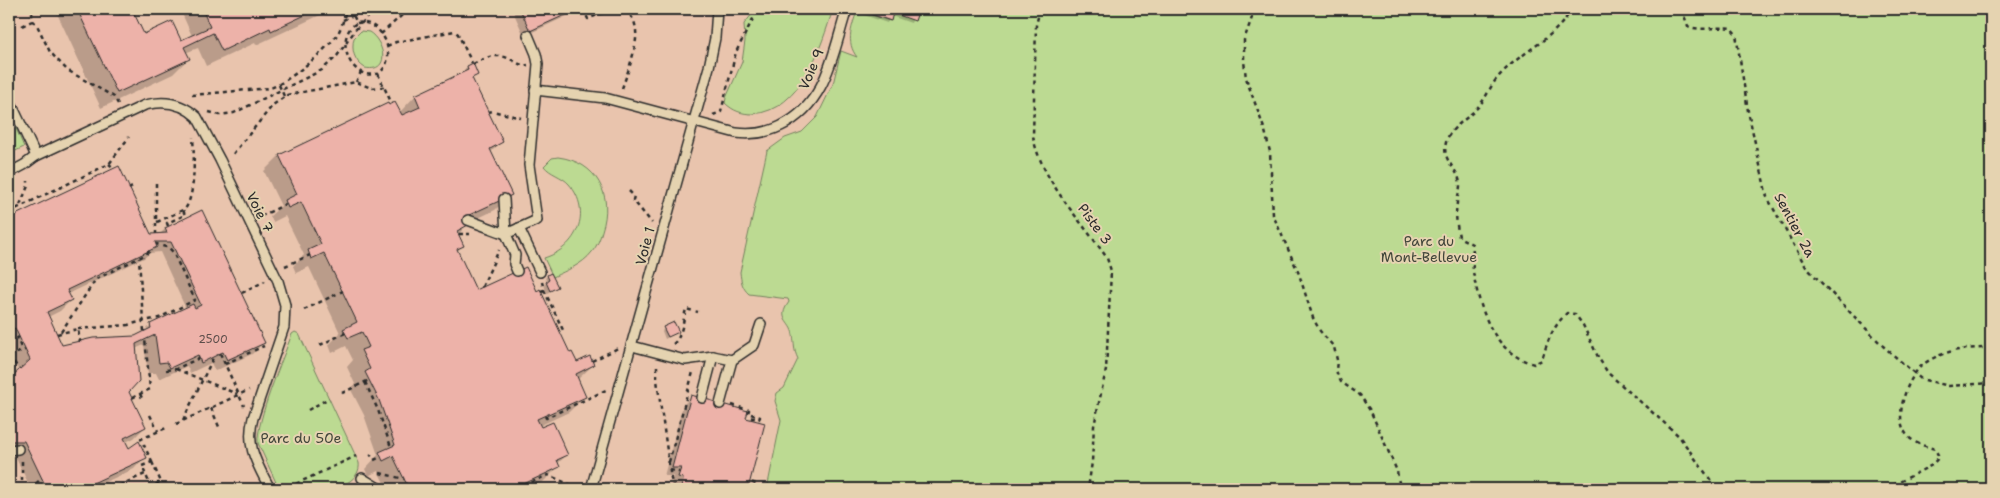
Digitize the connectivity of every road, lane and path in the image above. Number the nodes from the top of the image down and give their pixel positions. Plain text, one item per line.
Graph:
1 (32, 9) edge
2 (348, 9) edge
3 (375, 9) edge
4 (409, 9) edge
5 (583, 9) edge
6 (717, 9) edge
7 (758, 9) edge
8 (847, 9) edge
9 (1040, 9) edge
10 (1254, 9) edge
11 (1572, 9) edge
12 (1684, 9) edge
13 (362, 10) edge
14 (353, 16) junction
15 (368, 17) junction
16 (343, 20) junction
17 (32, 21) junction
18 (357, 23) junction
19 (363, 23) junction
20 (22, 26) dead end
21 (340, 29) junction
22 (346, 32) junction
23 (381, 34) junction
24 (528, 35) dead end
25 (345, 45) junction
26 (387, 46) junction
27 (524, 65) dead end
28 (361, 72) junction
29 (378, 74) junction
30 (356, 82) junction
31 (624, 83) dead end
32 (278, 85) junction
33 (384, 87) junction
34 (281, 90) junction
35 (536, 90) junction
36 (192, 95) dead end
37 (284, 96) junction
38 (9, 99) edge
39 (116, 100) dead end
40 (392, 104) dead end
41 (205, 110) dead end
42 (488, 112) dead end
43 (713, 115) dead end
44 (523, 119) dead end
45 (693, 121) junction
46 (191, 133) dead end
47 (129, 137) dead end
48 (233, 154) dead end
49 (36, 156) junction
50 (109, 164) junction
51 (114, 168) dead end
52 (9, 173) edge
53 (28, 181) dead end
54 (156, 183) dead end
55 (629, 191) dead end
56 (504, 199) dead end
57 (286, 204) dead end
58 (20, 206) junction
59 (183, 209) junction
60 (9, 212) edge
61 (259, 217) dead end
62 (468, 220) dead end
63 (157, 222) junction
64 (652, 223) dead end
65 (168, 226) dead end
66 (519, 228) junction
67 (156, 234) dead end
68 (506, 234) junction
69 (156, 244) dead end
70 (152, 250) dead end
71 (310, 254) dead end
72 (139, 258) junction
73 (283, 266) dead end
74 (517, 271) dead end
75 (540, 272) dead end
76 (267, 280) dead end
77 (482, 287) dead end
78 (544, 290) dead end
79 (343, 292) dead end
80 (242, 293) dead end
81 (304, 310) dead end
82 (698, 312) dead end
83 (144, 321) junction
84 (761, 324) dead end
85 (78, 329) junction
86 (563, 330) dead end
87 (144, 331) dead end
88 (61, 332) junction
89 (345, 333) dead end
90 (58, 334) dead end
91 (19, 337) dead end
92 (145, 339) dead end
93 (80, 342) dead end
94 (667, 344) dead end
95 (269, 345) dead end
96 (320, 345) dead end
97 (632, 346) junction
98 (619, 348) dead end
99 (1991, 348) edge
100 (220, 353) dead end
101 (9, 356) edge
102 (214, 356) dead end
103 (713, 356) junction
104 (199, 358) dead end
105 (732, 360) junction
106 (592, 361) dead end
107 (225, 364) junction
108 (657, 366) dead end
109 (19, 369) dead end
110 (176, 369) junction
111 (166, 370) dead end
112 (693, 372) dead end
113 (1913, 374) junction
114 (202, 380) junction
115 (369, 380) dead end
116 (365, 382) junction
117 (1991, 383) edge
118 (253, 388) dead end
119 (607, 390) dead end
120 (342, 393) dead end
121 (140, 394) junction
122 (239, 394) junction
123 (132, 398) dead end
124 (329, 398) dead end
125 (702, 398) dead end
126 (143, 400) dead end
127 (244, 404) dead end
128 (720, 404) dead end
129 (211, 408) junction
130 (744, 408) dead end
131 (308, 410) dead end
132 (150, 415) dead end
133 (545, 416) dead end
134 (748, 418) dead end
135 (182, 421) junction
136 (176, 424) dead end
137 (166, 428) dead end
138 (220, 429) dead end
139 (158, 432) junction
140 (391, 447) dead end
141 (16, 451) edge
142 (356, 456) dead end
143 (381, 457) dead end
144 (374, 460) dead end
145 (152, 462) junction
146 (669, 463) junction
147 (670, 470) junction
148 (680, 472) dead end
149 (380, 473) dead end
150 (145, 474) junction
151 (42, 478) dead end
152 (362, 478) dead end
153 (277, 479) dead end
154 (404, 479) dead end
155 (578, 488) dead end
156 (22, 489) edge
157 (30, 489) edge
158 (112, 489) edge
159 (270, 489) edge
160 (380, 489) edge
161 (517, 489) edge
162 (591, 489) edge
163 (674, 489) edge
164 (750, 489) edge
165 (755, 489) edge
166 (1088, 489) edge
167 (1400, 489) edge
168 (1717, 489) edge
169 (1886, 489) edge

1 - 17 path
2 - 14 path
2 - 16 path
3 - 15 path
4 - 23 path
5 - 31 path
6 - 45 lane, Voie 1
7 - 43 path
8 - 45 lane, Voie 9
9 - 166 path, Piste 3
10 - 167 path
11 - 168 path
12 - 113 path, Sentier 2a
13 - 14 path
13 - 15 path
14 - 16 path
14 - 18 path
15 - 19 path
16 - 21 path
17 - 20 path
17 - 39 path
18 - 19 path
18 - 22 path
19 - 23 path
19 - 25 path
21 - 22 path
21 - 32 path
22 - 25 path
23 - 26 path
24 - 35 lane
25 - 28 path
25 - 34 path
26 - 27 path
26 - 29 path
28 - 29 path
28 - 30 path
29 - 33 path
30 - 33 path
30 - 37 path
32 - 34 path
32 - 36 path
33 - 40 path
34 - 37 path
34 - 41 path
35 - 45 lane, Voie 9
35 - 66 lane
37 - 48 path
38 - 49 lane
42 - 44 path
45 - 97 lane, Voie 1
46 - 59 path
47 - 50 path
49 - 52 lane, Voie 7
49 - 159 lane, Voie 7
50 - 51 path
50 - 58 path
53 - 58 path
54 - 63 path
55 - 64 path
56 - 68 lane
57 - 61 path
58 - 60 path
59 - 63 path
59 - 65 path
62 - 68 lane
63 - 67 path
66 - 68 lane
66 - 75 lane
68 - 74 lane
68 - 77 path
69 - 83 path
70 - 72 path
71 - 73 path
72 - 83 path
72 - 88 path
76 - 80 path
78 - 86 path
79 - 81 path
82 - 94 path
83 - 85 path
83 - 87 path
84 - 105 lane
85 - 88 path
85 - 93 path
88 - 90 path
89 - 96 path
91 - 101 path
92 - 121 path
95 - 107 path
97 - 103 lane
97 - 162 lane, Voie 1
98 - 106 path
99 - 113 path
100 - 107 path
101 - 109 path
102 - 114 path
103 - 105 lane
103 - 125 lane
104 - 110 path
105 - 128 lane
107 - 122 path
108 - 146 path
110 - 111 path
110 - 114 path
112 - 146 path
113 - 117 path, Sentier 2a
113 - 169 path
114 - 122 path
114 - 135 path
115 - 116 path
116 - 120 path
116 - 140 path
118 - 122 path
119 - 133 path
121 - 123 path
121 - 126 path
122 - 127 path
122 - 129 path
124 - 131 path
129 - 135 path
129 - 138 path
130 - 134 path
132 - 139 path
135 - 136 path
137 - 139 path
139 - 145 path
141 - 156 path
142 - 153 path
143 - 144 path
145 - 150 path
145 - 150 path
146 - 147 path
147 - 148 path
147 - 163 path
149 - 154 path
150 - 158 path
151 - 157 path
152 - 160 lane
155 - 161 path
164 - 165 path

